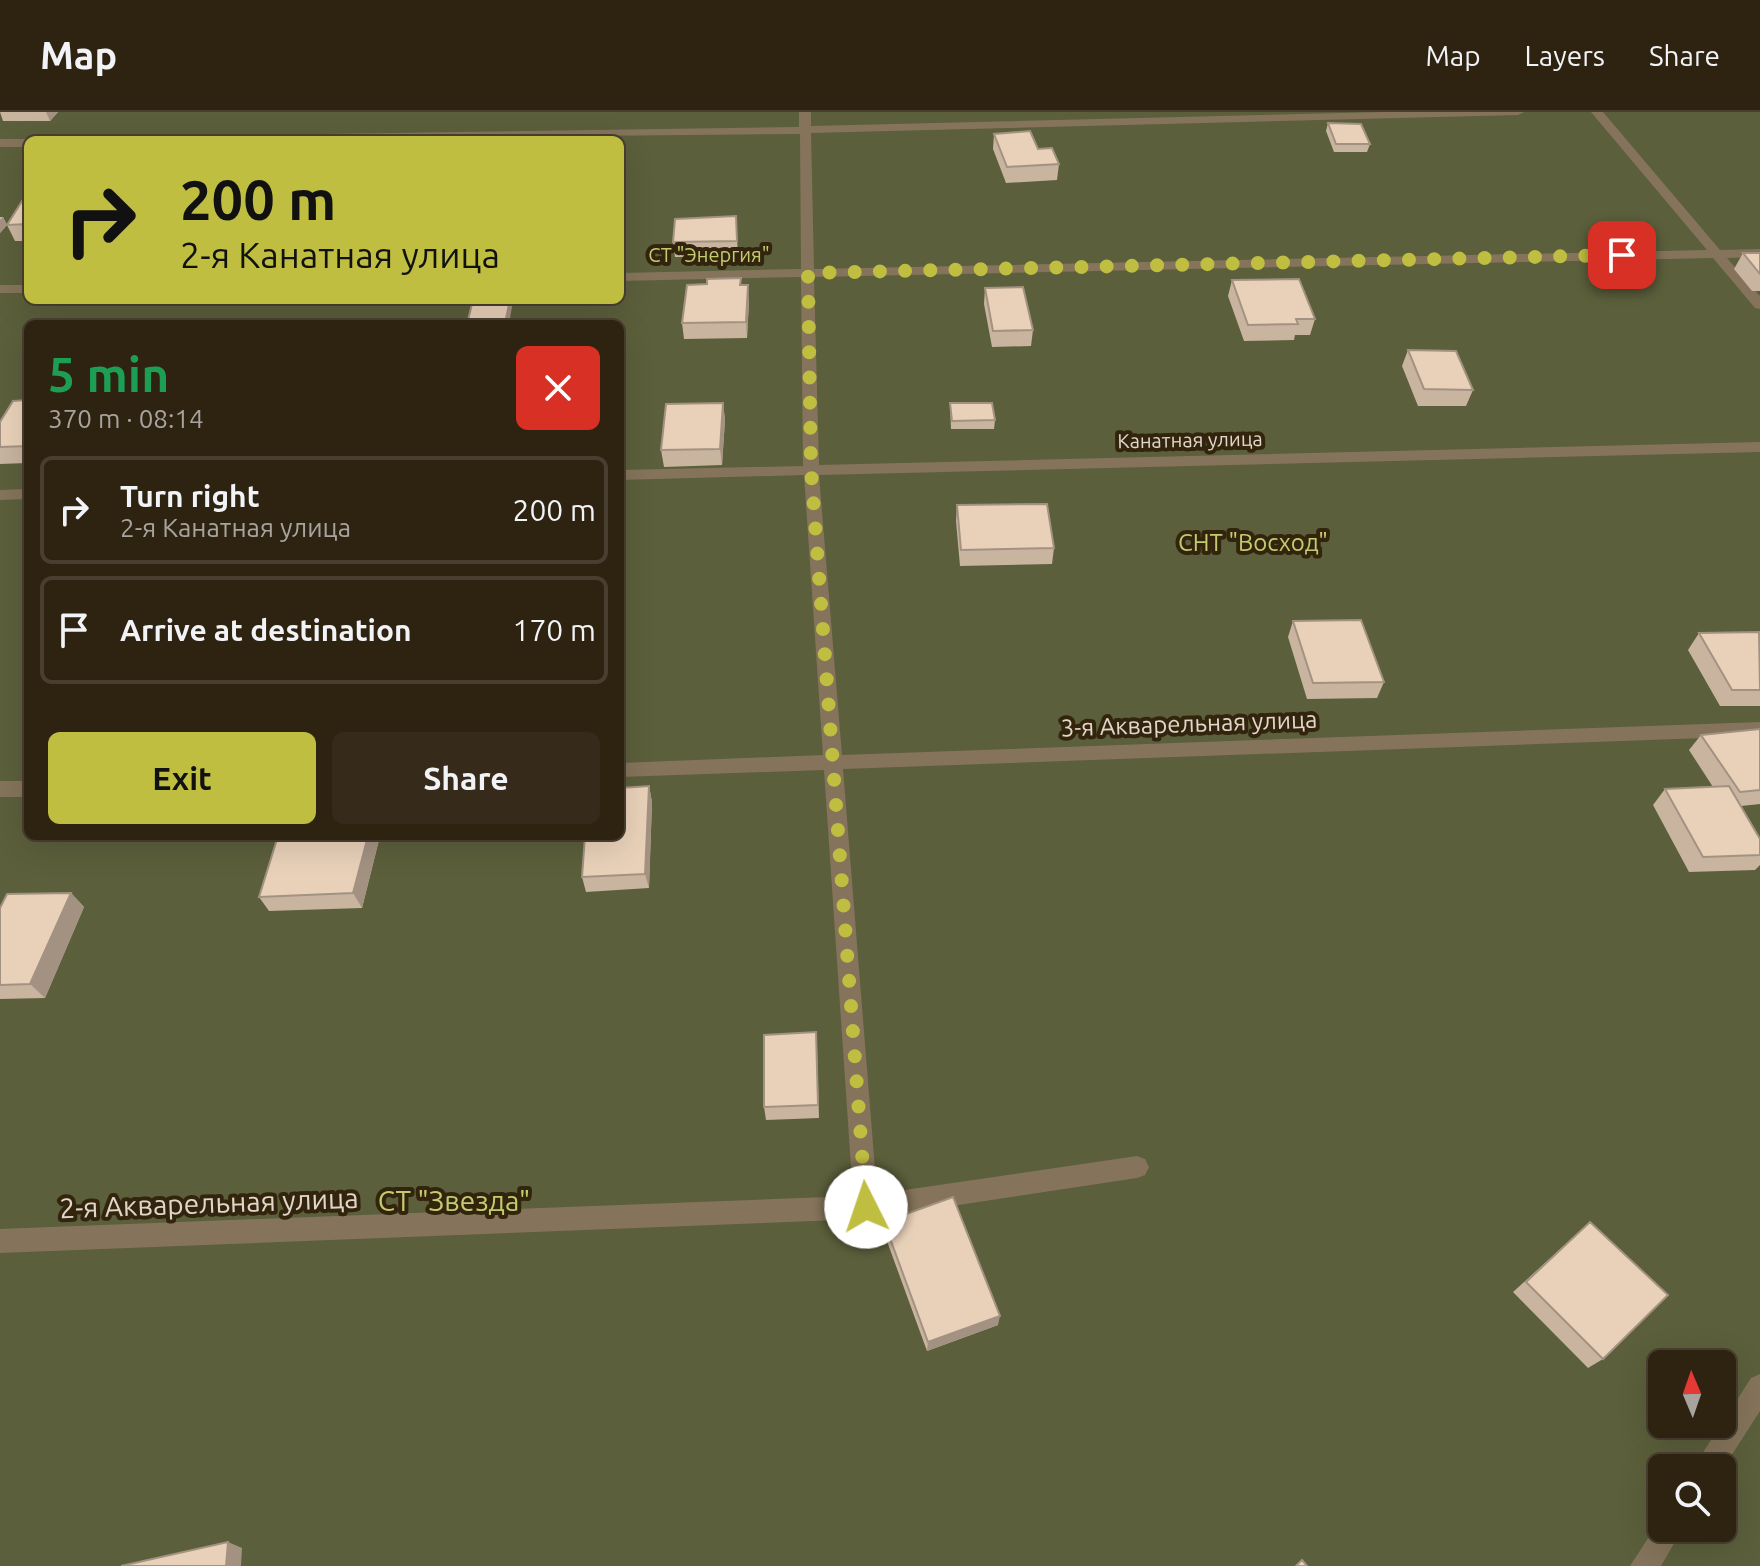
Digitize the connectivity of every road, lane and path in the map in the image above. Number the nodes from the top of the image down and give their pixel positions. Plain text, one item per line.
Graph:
1 (1518, 112) edge
2 (1597, 112) edge
3 (805, 121) edge
4 (319, 136) edge
5 (0, 143) edge
6 (24, 143) edge
7 (1716, 253) junction
8 (1760, 253) edge
9 (808, 273) junction
10 (624, 277) edge
11 (0, 289) edge
12 (24, 289) edge
13 (1760, 305) edge
14 (1760, 447) edge
15 (811, 469) junction
16 (624, 475) edge
17 (24, 494) edge
18 (0, 495) edge
19 (1760, 729) edge
20 (833, 763) junction
21 (624, 770) edge
22 (0, 789) edge
23 (24, 789) edge
24 (1137, 1167) dead end
25 (866, 1207) junction
26 (0, 1241) edge
27 (1760, 1387) edge
28 (1716, 1454) edge
29 (1660, 1542) edge
30 (1644, 1566) edge

1 - 3 lane
2 - 7 lane
3 - 4 lane
3 - 9 lane
5 - 6 lane
7 - 8 lane
7 - 9 lane
7 - 13 lane
9 - 10 lane
9 - 15 lane
11 - 12 lane
14 - 15 lane, Канатная улица
15 - 16 lane, Канатная улица
15 - 20 lane
17 - 18 lane
19 - 20 lane, 3-я Акварельная улица
20 - 21 lane, 3-я Акварельная улица
20 - 25 lane
22 - 23 lane
24 - 25 lane, 2-я Акварельная улица
25 - 26 lane, 2-я Акварельная улица
27 - 28 lane
29 - 30 lane

